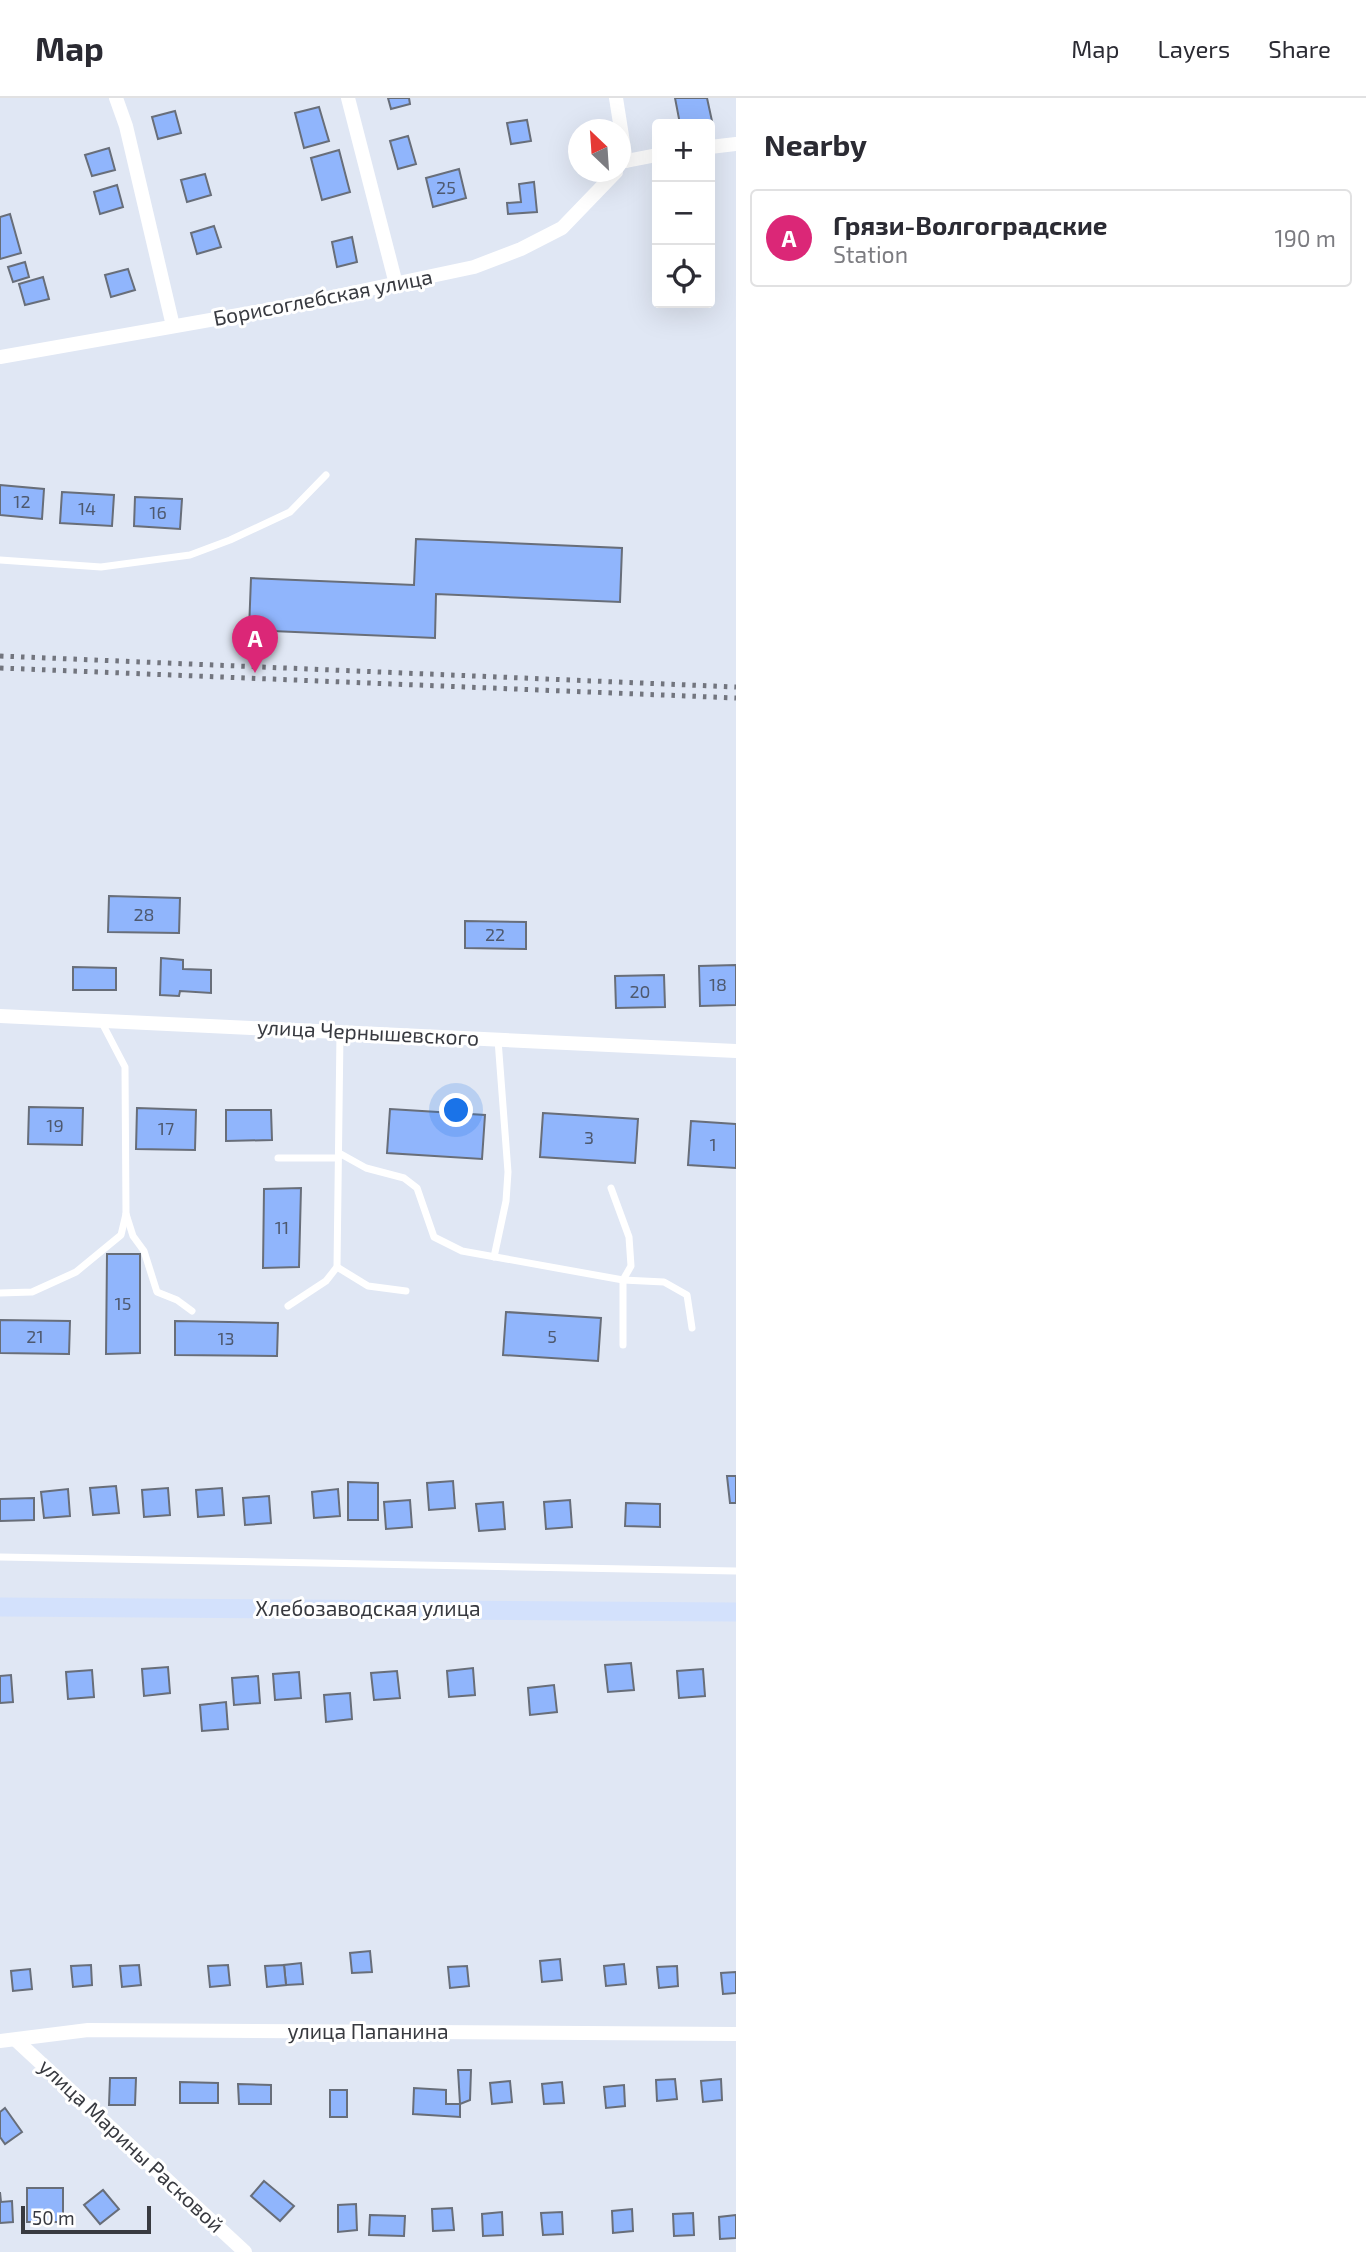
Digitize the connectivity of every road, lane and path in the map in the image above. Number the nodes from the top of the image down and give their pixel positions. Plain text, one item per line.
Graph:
1 (116, 98) edge
2 (348, 98) edge
3 (616, 98) edge
4 (618, 119) edge
5 (736, 144) edge
6 (715, 146) edge
7 (652, 157) edge
8 (631, 163) edge
9 (606, 182) edge
10 (396, 284) junction
11 (173, 326) junction
12 (0, 357) edge
13 (326, 475) dead end
14 (0, 560) edge
15 (0, 1016) edge
16 (100, 1020) junction
17 (340, 1032) junction
18 (498, 1040) junction
19 (736, 1051) edge
20 (339, 1155) junction
21 (278, 1158) dead end
22 (611, 1188) dead end
23 (126, 1214) junction
24 (494, 1257) junction
25 (337, 1267) junction
26 (624, 1280) junction
27 (406, 1291) dead end
28 (0, 1293) edge
29 (288, 1306) dead end
30 (192, 1311) dead end
31 (692, 1328) dead end
32 (623, 1345) dead end
33 (0, 1557) edge
34 (736, 1571) edge
35 (0, 1607) edge
36 (736, 1612) edge
37 (736, 2035) edge
38 (0, 2041) edge
39 (17, 2041) junction
40 (246, 2252) edge

1 - 11 street
2 - 10 street
3 - 4 street
5 - 6 street
7 - 8 street
9 - 10 street, Борисоглебская улица
10 - 11 street, Борисоглебская улица
11 - 12 street, Борисоглебская улица
13 - 14 lane
15 - 16 street, улица Чернышевского
16 - 17 street, улица Чернышевского
16 - 23 lane
17 - 18 street, улица Чернышевского
17 - 20 lane
18 - 19 street, улица Чернышевского
18 - 24 lane
20 - 21 lane
20 - 24 lane
20 - 25 lane
22 - 26 lane
23 - 28 lane
23 - 30 lane
24 - 26 lane
25 - 27 lane
25 - 29 lane
26 - 31 lane
26 - 32 lane
33 - 34 lane
35 - 36 street, Хлебозаводская улица
37 - 39 street, улица Папанина
38 - 39 street, улица Папанина
39 - 40 street, улица Марины Расковой

